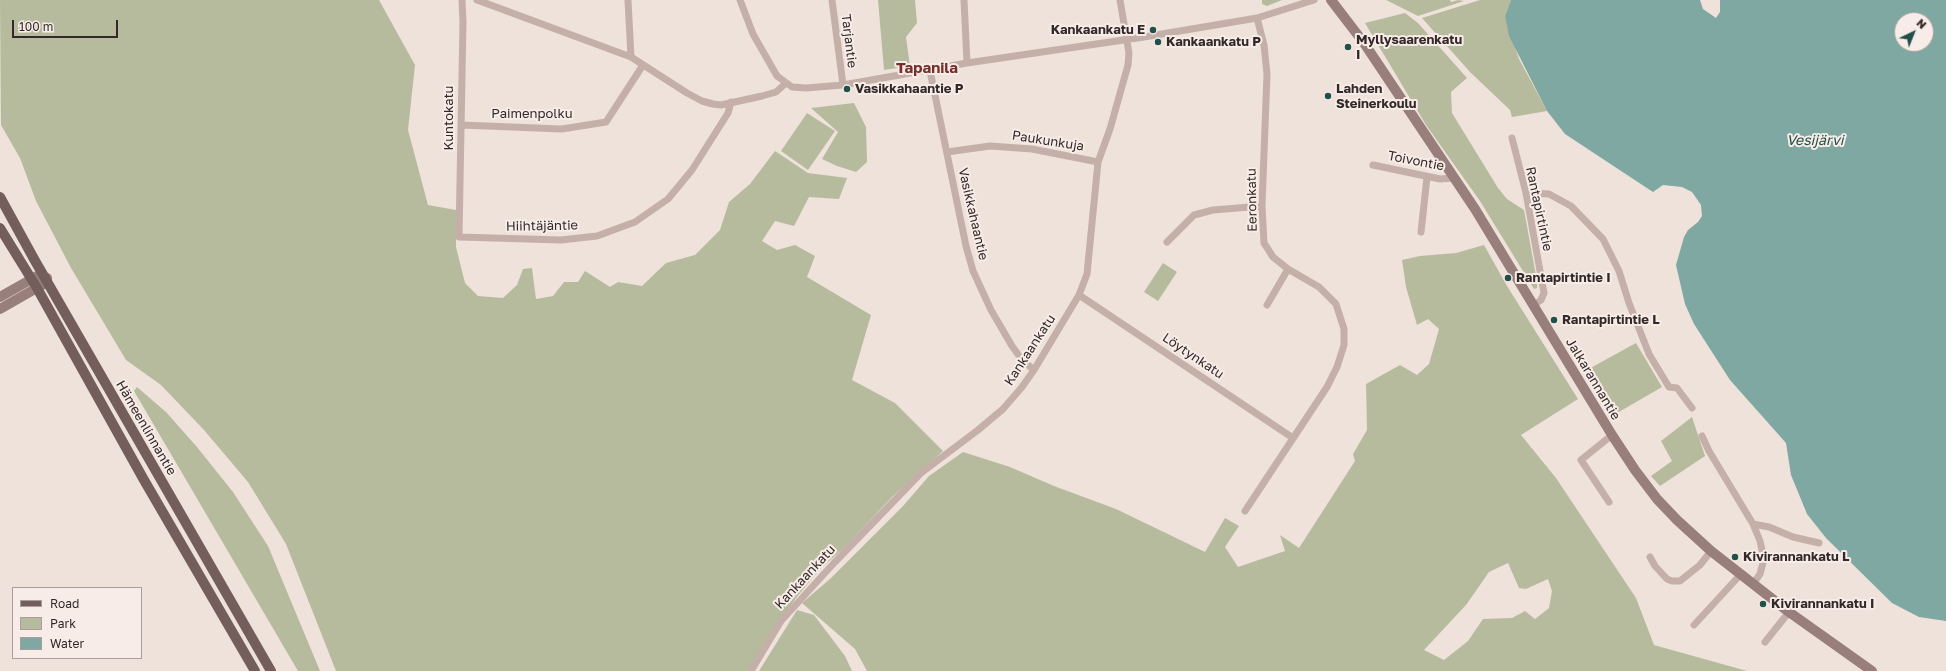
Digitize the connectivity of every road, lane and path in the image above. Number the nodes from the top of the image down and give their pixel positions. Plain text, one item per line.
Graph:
1 (462, 0) edge
2 (477, 0) edge
3 (628, 0) edge
4 (740, 0) edge
5 (832, 0) edge
6 (964, 0) edge
7 (1120, 0) edge
8 (1314, 0) edge
9 (1331, 0) edge
10 (1257, 18) junction
11 (1127, 39) junction
12 (632, 57) junction
13 (967, 63) junction
14 (643, 65) junction
15 (930, 70) junction
16 (786, 83) junction
17 (843, 85) junction
18 (731, 102) junction
19 (461, 125) junction
20 (1512, 138) dead end
21 (947, 152) junction
22 (1098, 162) junction
23 (1373, 165) dead end
24 (1427, 177) junction
25 (1454, 178) junction
26 (1526, 193) junction
27 (0, 197) edge
28 (1262, 206) junction
29 (0, 228) edge
30 (1421, 232) dead end
31 (459, 237) joint
32 (1167, 242) dead end
33 (1288, 268) junction
34 (47, 278) junction
35 (31, 280) junction
36 (37, 288) junction
37 (1079, 295) junction
38 (0, 297) edge
39 (1267, 305) dead end
40 (1534, 305) junction
41 (0, 309) edge
42 (1034, 370) junction
43 (1692, 408) dead end
44 (1612, 435) junction
45 (1702, 436) dead end
46 (1293, 438) junction
47 (1609, 502) dead end
48 (1245, 511) dead end
49 (1752, 524) junction
50 (1819, 543) dead end
51 (1712, 551) junction
52 (1650, 557) dead end
53 (1741, 574) junction
54 (1754, 584) junction
55 (1789, 612) junction
56 (1694, 625) dead end
57 (1765, 642) dead end
58 (255, 671) edge
59 (271, 671) edge
60 (751, 671) edge
61 (1872, 671) edge

1 - 19 street, Kuntokatu
2 - 12 street
3 - 12 street
4 - 16 street
5 - 17 street, Tarjantie
6 - 13 street
7 - 11 street, Kankaankatu
8 - 10 street
9 - 25 main road, Jalkarannantie
10 - 11 street
10 - 28 street, Eeronkatu
11 - 13 street
11 - 22 street, Kankaankatu
12 - 14 street
13 - 15 street
14 - 18 street
14 - 19 street, Paimenpolku
15 - 17 street
15 - 21 street, Vasikkahaantie
16 - 17 street
16 - 18 street
18 - 31 street, Hiihtäjäntie
19 - 31 street, Kuntokatu
20 - 26 street, Rantapirtintie
21 - 22 street, Paukunkuja
21 - 42 street, Vasikkahaantie
22 - 37 street, Kankaankatu
23 - 24 street, Toivontie
24 - 25 street, Toivontie
24 - 30 street
25 - 40 main road, Jalkarannantie
26 - 40 street, Rantapirtintie
26 - 43 street
27 - 34 main road, Hämeenlinnantie
28 - 32 street
28 - 33 street, Eeronkatu
29 - 35 main road, Hämeenlinnantie
33 - 39 street
33 - 46 street, Eeronkatu
34 - 35 main road
34 - 36 main road
34 - 59 main road, Hämeenlinnantie
35 - 36 main road, Hämeenlinnantie
35 - 38 main road
36 - 41 main road
36 - 58 main road, Hämeenlinnantie
37 - 42 street, Kankaankatu
37 - 46 street, Löytynkatu
40 - 44 main road, Jalkarannantie
42 - 60 street, Kankaankatu
44 - 47 street
44 - 51 main road, Jalkarannantie
45 - 49 street
46 - 48 street, Eeronkatu
49 - 50 street
49 - 54 street
51 - 52 street
51 - 53 main road, Jalkarannantie
53 - 54 main road, Jalkarannantie
53 - 56 street
54 - 55 main road, Jalkarannantie
55 - 57 street
55 - 61 main road, Jalkarannantie

